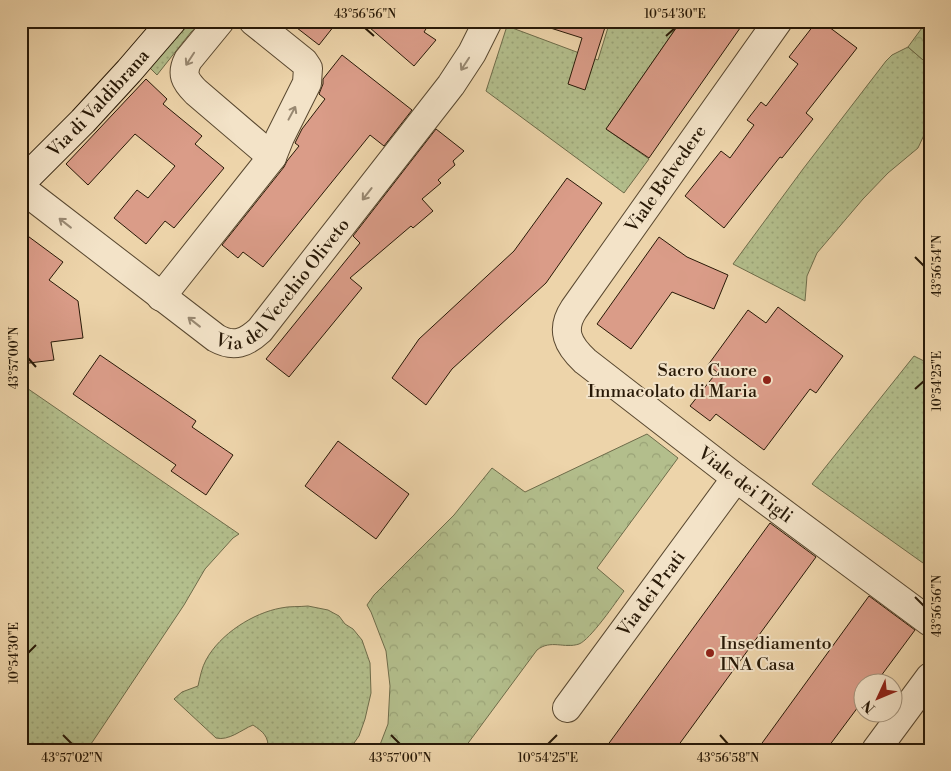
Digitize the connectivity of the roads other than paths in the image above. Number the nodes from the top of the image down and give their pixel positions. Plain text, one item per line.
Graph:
1 (172, 21) edge
2 (220, 21) edge
3 (253, 21) edge
4 (488, 21) edge
5 (778, 21) edge
6 (272, 158) junction
7 (21, 183) edge
8 (21, 188) edge
9 (161, 297) junction
10 (568, 340) joint
11 (736, 478) junction
12 (930, 622) edge
13 (930, 676) edge
14 (567, 708) dead end
15 (876, 750) edge

1 - 7 street, Via di Valdibrana
2 -> 6 street
6 -> 3 street
4 -> 9 street, Via del Vecchio Oliveto
5 - 10 street, Viale Belvedere
6 - 9 street
9 -> 8 street, Via del Vecchio Oliveto
10 - 11 street, Viale dei Tigli
11 - 12 street, Viale dei Tigli
11 - 14 street, Via dei Prati
13 - 15 street

